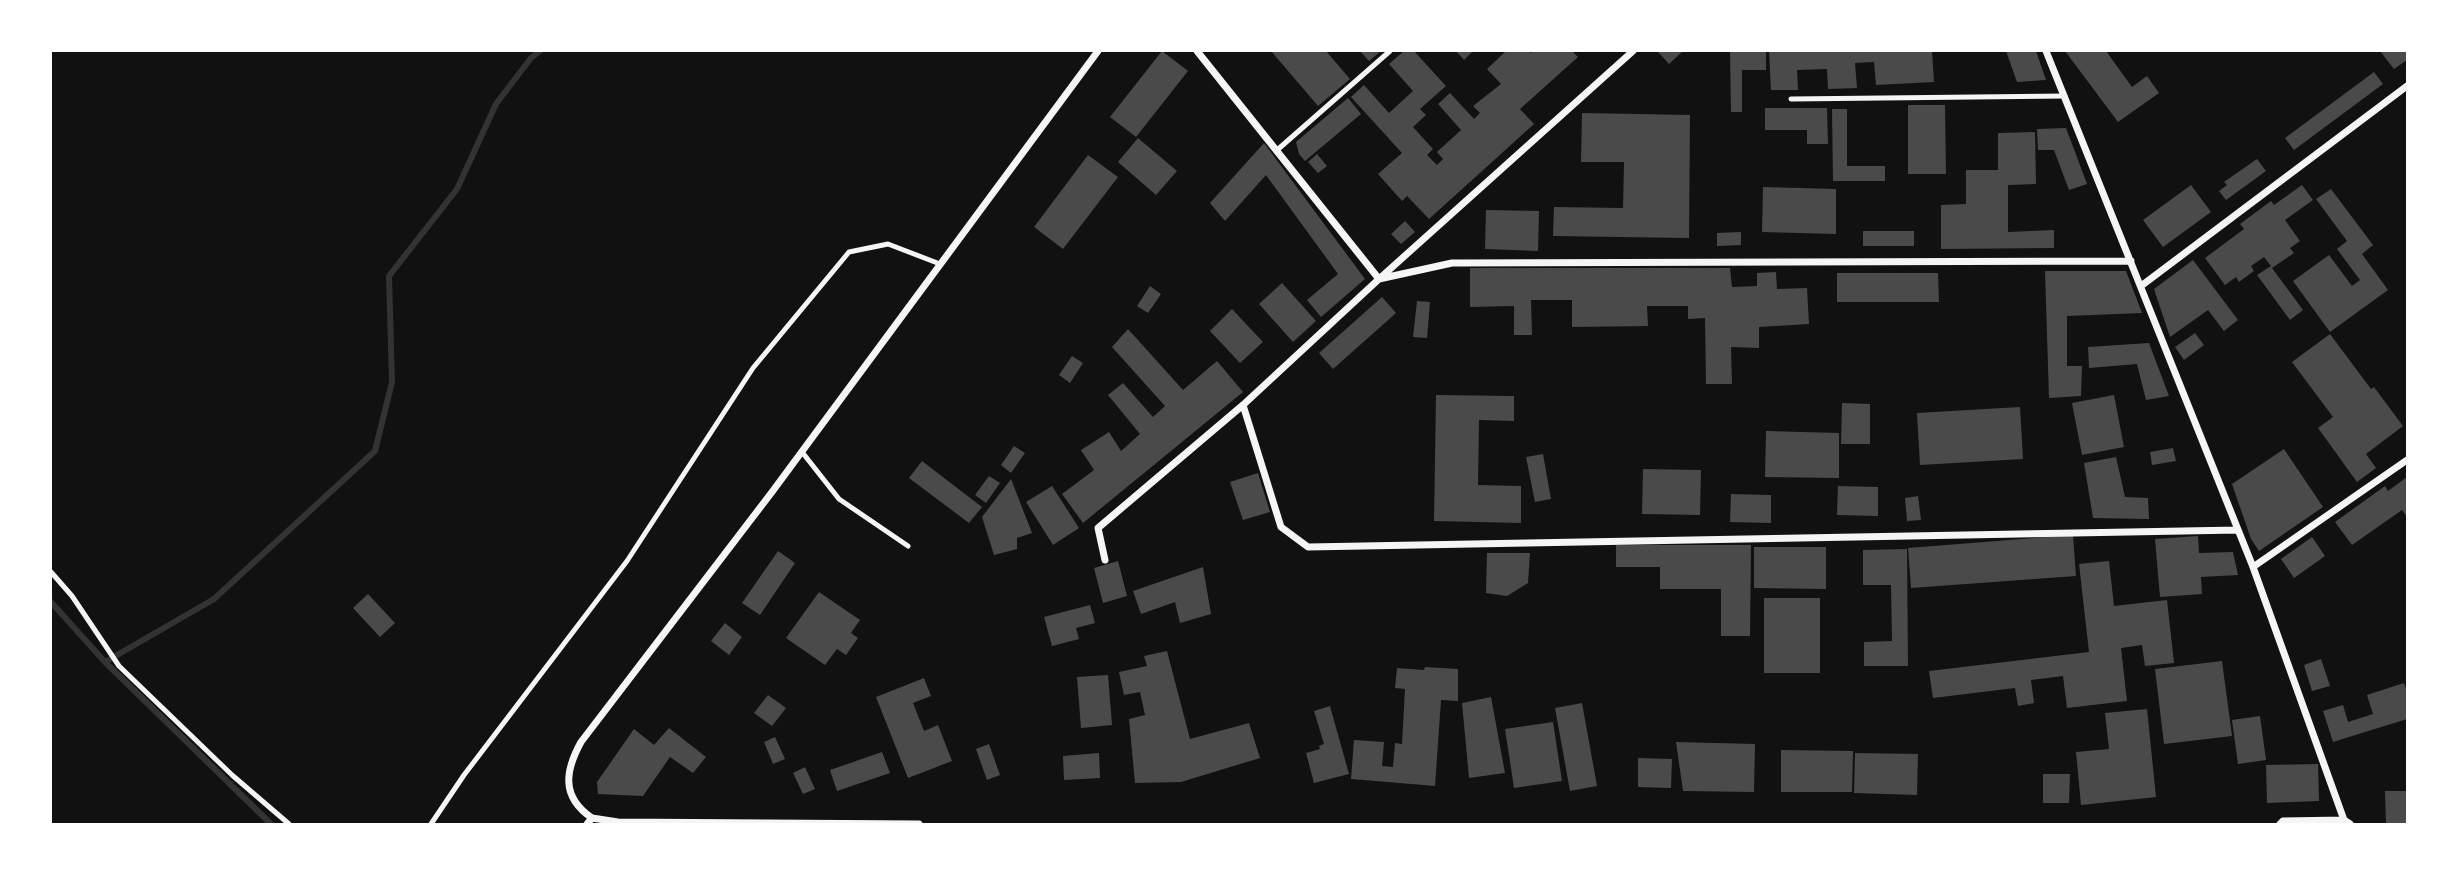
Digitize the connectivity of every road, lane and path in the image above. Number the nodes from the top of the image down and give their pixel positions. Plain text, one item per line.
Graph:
1 (1098, 51) edge
2 (1197, 51) edge
3 (1390, 51) edge
4 (1633, 51) edge
5 (2046, 51) edge
6 (2407, 86) edge
7 (2065, 96) junction
8 (1791, 99) dead end
9 (1276, 151) junction
10 (2131, 261) junction
11 (940, 264) junction
12 (1378, 279) junction
13 (2141, 286) junction
14 (1243, 405) junction
15 (802, 452) junction
16 (2407, 460) edge
17 (2238, 530) junction
18 (908, 546) dead end
19 (1105, 560) dead end
20 (2253, 567) junction
21 (51, 572) edge
22 (589, 821) edge
23 (2347, 822) edge
24 (289, 824) edge
25 (431, 824) edge
26 (919, 824) edge
27 (2280, 824) edge

1 - 11 street
2 - 9 street
3 - 9 lane
4 - 12 street
5 - 7 street
6 - 13 street
7 - 8 lane
7 - 10 street
9 - 12 street
10 - 12 street
10 - 13 street
11 - 15 street
11 - 25 lane
12 - 14 street
13 - 17 street
14 - 17 street
14 - 19 street
15 - 18 lane
15 - 22 street
16 - 20 street
17 - 20 street
20 - 23 street
21 - 24 lane
22 - 26 street
23 - 27 street

